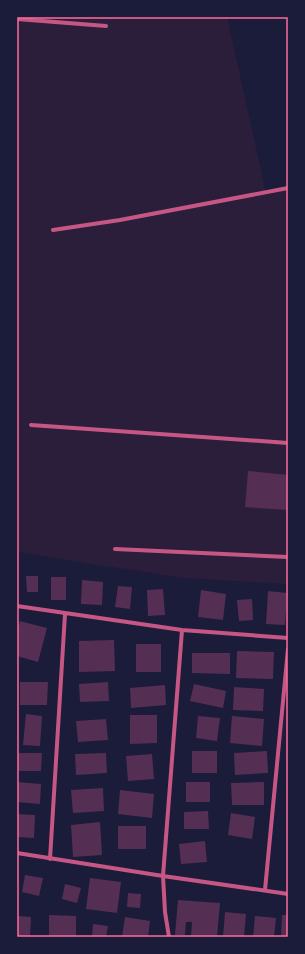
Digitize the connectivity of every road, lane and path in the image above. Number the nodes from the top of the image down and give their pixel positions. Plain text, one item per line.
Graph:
1 (17, 19) edge
2 (44, 19) edge
3 (106, 26) dead end
4 (288, 188) edge
5 (53, 230) dead end
6 (31, 425) dead end
7 (288, 443) edge
8 (115, 549) dead end
9 (288, 557) edge
10 (17, 606) edge
11 (65, 614) junction
12 (182, 630) junction
13 (288, 638) edge
14 (288, 649) edge
15 (17, 853) edge
16 (50, 859) junction
17 (163, 876) junction
18 (265, 890) junction
19 (288, 894) edge
20 (169, 937) edge

1 - 2 street
2 - 3 street
4 - 5 street
6 - 7 street
8 - 9 street
10 - 11 street
11 - 12 street
11 - 16 street
12 - 13 street
12 - 17 street
14 - 18 street
15 - 16 street
16 - 17 street
17 - 18 street
17 - 20 street
18 - 19 street

